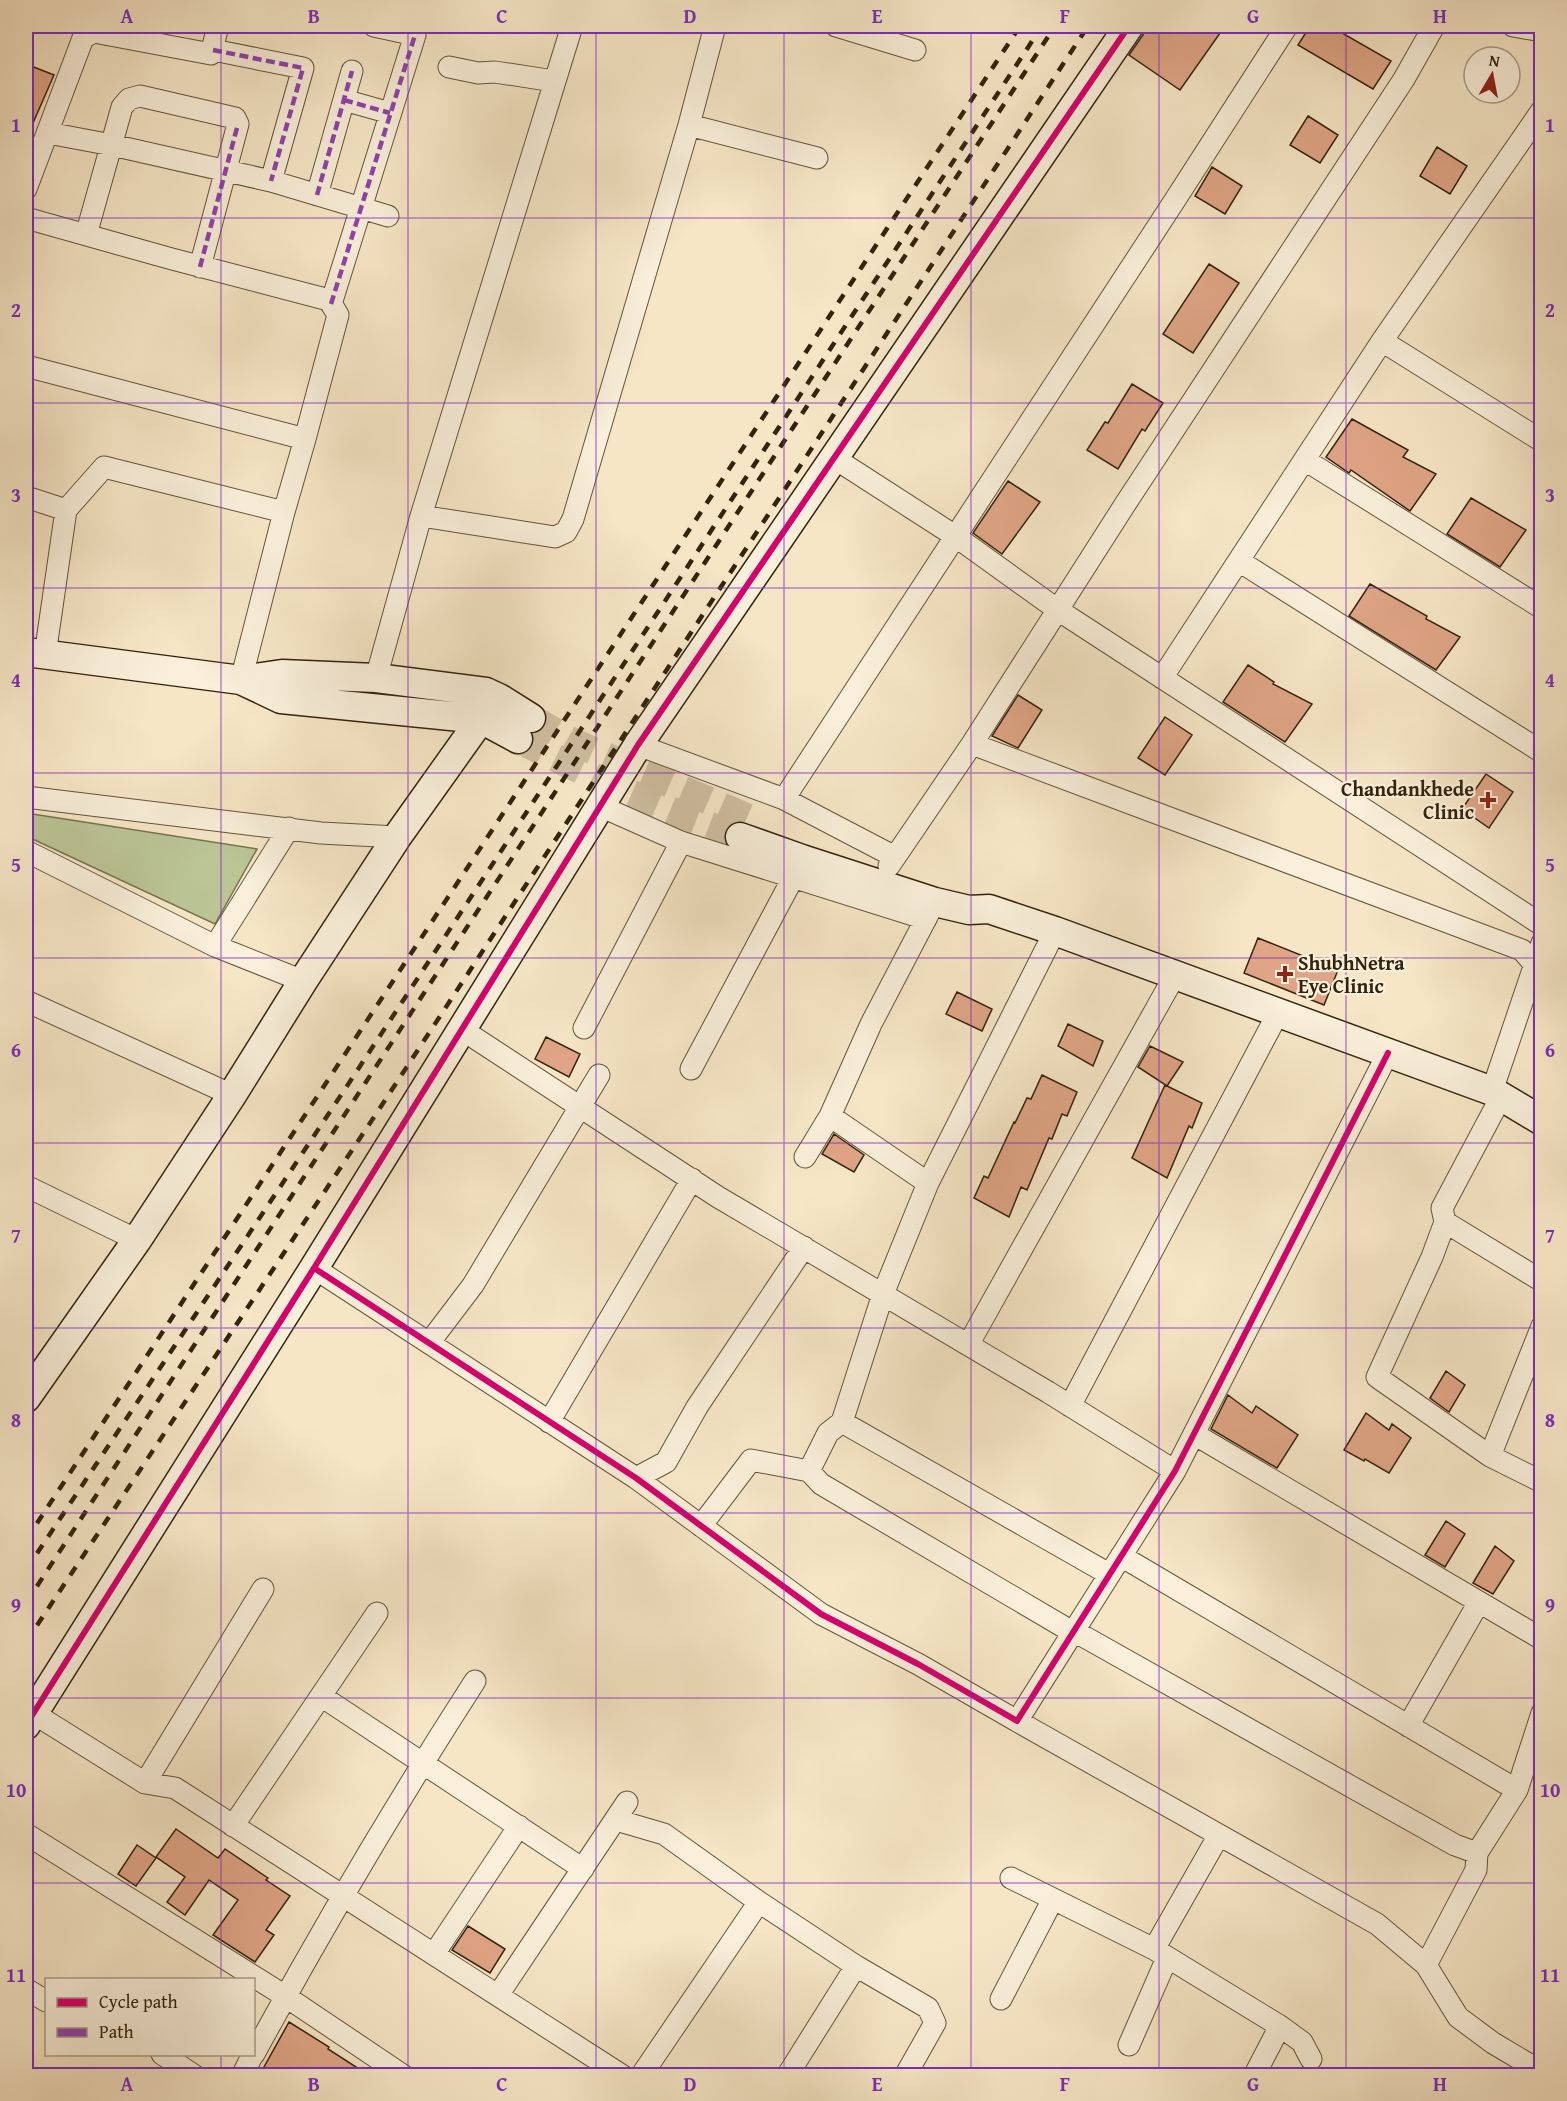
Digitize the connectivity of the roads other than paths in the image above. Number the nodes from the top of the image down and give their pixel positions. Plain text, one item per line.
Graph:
1 (218, 26) edge
2 (374, 26) edge
3 (572, 26) edge
4 (715, 26) edge
5 (836, 26) edge
6 (1129, 26) edge
7 (1287, 26) edge
8 (1434, 26) edge
9 (1513, 26) edge
10 (1542, 32) edge
11 (213, 50) junction
12 (915, 50) dead end
13 (449, 67) dead end
14 (352, 71) dead end
15 (554, 81) junction
16 (344, 100) junction
17 (1542, 110) edge
18 (390, 113) junction
19 (689, 125) junction
20 (48, 133) junction
21 (112, 145) junction
22 (817, 158) dead end
23 (225, 171) junction
24 (271, 181) junction
25 (26, 189) edge
26 (317, 195) junction
27 (361, 208) junction
28 (388, 216) dead end
29 (26, 218) edge
30 (86, 235) junction
31 (200, 267) junction
32 (331, 304) junction
33 (1382, 341) junction
34 (26, 366) edge
35 (305, 439) junction
36 (1542, 441) edge
37 (834, 458) junction
38 (1305, 460) junction
39 (26, 497) edge
40 (66, 510) junction
41 (284, 512) junction
42 (421, 516) junction
43 (955, 536) junction
44 (1239, 561) junction
45 (1542, 608) edge
46 (1058, 610) junction
47 (35, 653) edge
48 (376, 678) junction
49 (1162, 678) junction
50 (241, 680) junction
51 (481, 719) junction
52 (972, 744) junction
53 (638, 745) junction
54 (1542, 752) edge
55 (26, 797) edge
56 (784, 799) junction
57 (600, 806) junction
58 (289, 828) junction
59 (745, 828) tunnel mouth
60 (397, 837) junction
61 (681, 842) junction
62 (26, 851) edge
63 (899, 872) junction
64 (794, 876) junction
65 (989, 909) junction
66 (931, 910) junction
67 (1542, 925) edge
68 (1054, 931) junction
69 (1542, 943) edge
70 (215, 946) junction
71 (1534, 964) junction
72 (1175, 975) junction
73 (303, 981) junction
74 (26, 1001) edge
75 (1278, 1013) junction
76 (584, 1028) dead end
77 (461, 1029) junction
78 (1388, 1053) junction
79 (691, 1069) dead end
80 (599, 1075) dead end
81 (1497, 1094) junction
82 (232, 1095) junction
83 (579, 1106) junction
84 (830, 1116) junction
85 (1542, 1121) edge
86 (805, 1157) dead end
87 (692, 1179) junction
88 (928, 1182) junction
89 (26, 1186) edge
90 (1445, 1222) junction
91 (136, 1240) junction
92 (804, 1247) junction
93 (314, 1268) junction
94 (1542, 1281) edge
95 (883, 1294) junction
96 (1542, 1326) edge
97 (429, 1343) junction
98 (968, 1345) junction
99 (26, 1398) edge
100 (1070, 1406) junction
101 (549, 1422) junction
102 (842, 1422) junction
103 (1194, 1434) junction
104 (1490, 1456) junction
105 (809, 1471) junction
106 (1174, 1471) junction
107 (636, 1478) junction
108 (1542, 1482) edge
109 (701, 1526) junction
110 (1121, 1556) junction
111 (1109, 1574) junction
112 (263, 1589) dead end
113 (1479, 1602) junction
114 (377, 1613) dead end
115 (1074, 1631) junction
116 (1542, 1639) edge
117 (475, 1681) dead end
118 (321, 1696) junction
119 (1542, 1713) edge
120 (29, 1719) edge
121 (1017, 1721) junction
122 (1408, 1725) junction
123 (423, 1762) junction
124 (145, 1783) junction
125 (1517, 1790) junction
126 (233, 1826) junction
127 (519, 1826) junction
128 (26, 1834) edge
129 (1219, 1835) junction
130 (1477, 1853) junction
131 (583, 1869) junction
132 (1011, 1878) dead end
133 (342, 1897) junction
134 (1053, 1899) junction
135 (759, 1902) junction
136 (434, 1954) junction
137 (1161, 1954) junction
138 (1426, 1965) junction
139 (856, 1966) junction
140 (26, 1989) edge
141 (498, 1995) junction
142 (285, 1996) junction
143 (1001, 1999) dead end
144 (45, 2000) edge
145 (1281, 2026) junction
146 (1129, 2045) dead end
147 (255, 2050) edge
148 (164, 2056) edge
149 (252, 2056) edge
150 (1311, 2060) dead end
151 (1542, 2072) edge
152 (402, 2075) edge
153 (195, 2076) edge
154 (242, 2076) edge
155 (623, 2076) edge
156 (641, 2076) edge
157 (787, 2076) edge
158 (905, 2076) edge
159 (1254, 2076) edge

1 - 11 street
2 - 18 street
3 - 15 street
4 - 19 street
5 - 12 street
6 - 37 street
7 - 43 street
8 - 46 street
9 - 10 street
11 - 20 street
11 - 24 street
13 - 15 street
14 - 16 street
15 - 42 street
16 - 18 street
16 - 26 street
17 - 33 street
18 - 27 street
19 - 22 street
19 - 42 street
20 - 21 street
20 - 25 street
21 - 23 street
21 - 23 street
21 - 30 street
23 - 24 street
23 - 31 street
24 - 26 street
26 - 27 street
27 - 28 street
27 - 32 street
29 - 30 street
30 - 31 street
31 - 32 street
32 - 35 street
33 - 36 street
33 - 38 street
34 - 35 street
35 - 41 street
37 - 43 street
37 - 53 street
38 - 44 street
38 - 45 street
39 - 40 street
40 - 41 street
40 - 47 street
41 - 50 street
42 - 48 street
43 - 46 street
43 - 56 street
44 - 49 street
44 - 54 street
46 - 49 street
46 - 52 street
47 - 50 street
48 - 50 street
48 - 51 street
49 - 67 street
50 - 51 street
51 - 60 street
52 - 63 street
52 - 71 street
53 - 56 street
53 - 57 street
55 - 58 street
56 - 63 street
57 - 61 street
57 - 77 street
58 - 60 street
58 - 70 street
59 - 63 street
60 - 73 street
61 - 64 street
61 - 76 street
62 - 70 street
63 - 65 street
63 - 66 street
64 - 66 street
64 - 79 street
65 - 66 street
65 - 68 street
66 - 84 street
68 - 72 street
68 - 88 street
69 - 71 street
70 - 73 street
71 - 81 street
72 - 75 street
72 - 98 street
73 - 82 street
74 - 82 street
75 - 78 street
75 - 100 street
77 - 83 street
77 - 93 street
78 - 81 street
78 - 103 street
80 - 83 street
81 - 85 street
81 - 90 street
82 - 91 street
83 - 87 street
83 - 97 street
84 - 86 street
84 - 88 street
87 - 92 street
87 - 101 street
88 - 95 street
89 - 91 street
90 - 94 street
90 - 104 street
91 - 99 street
92 - 95 street
92 - 107 street
93 - 97 street
93 - 120 street
95 - 98 street
95 - 102 street
96 - 104 street
97 - 101 street
98 - 100 street
100 - 106 street
101 - 107 street
102 - 105 street
102 - 111 street
103 - 106 street
103 - 113 street
104 - 108 street
105 - 109 street
105 - 115 street
106 - 110 street
107 - 109 street
109 - 121 street
110 - 111 street
110 - 122 street
111 - 115 street
112 - 124 street
113 - 116 street
113 - 122 street
114 - 118 street
115 - 121 street
115 - 130 street
117 - 123 street
118 - 123 street
118 - 126 street
119 - 125 street
120 - 124 street
121 - 129 street
122 - 125 street
123 - 127 street
123 - 133 street
124 - 126 street
125 - 130 street
126 - 133 street
127 - 131 street
127 - 136 street
128 - 142 street
129 - 137 street
129 - 138 street
130 - 138 street
131 - 135 street
131 - 141 street
132 - 134 street
133 - 136 street
133 - 142 street
134 - 137 street
134 - 143 street
135 - 139 street
135 - 156 street
136 - 141 street
137 - 145 street
137 - 146 street
138 - 151 street
139 - 157 street
139 - 158 street
140 - 144 street
141 - 155 street
142 - 147 street
142 - 152 street
145 - 150 street
145 - 159 street
148 - 153 street
149 - 154 street

